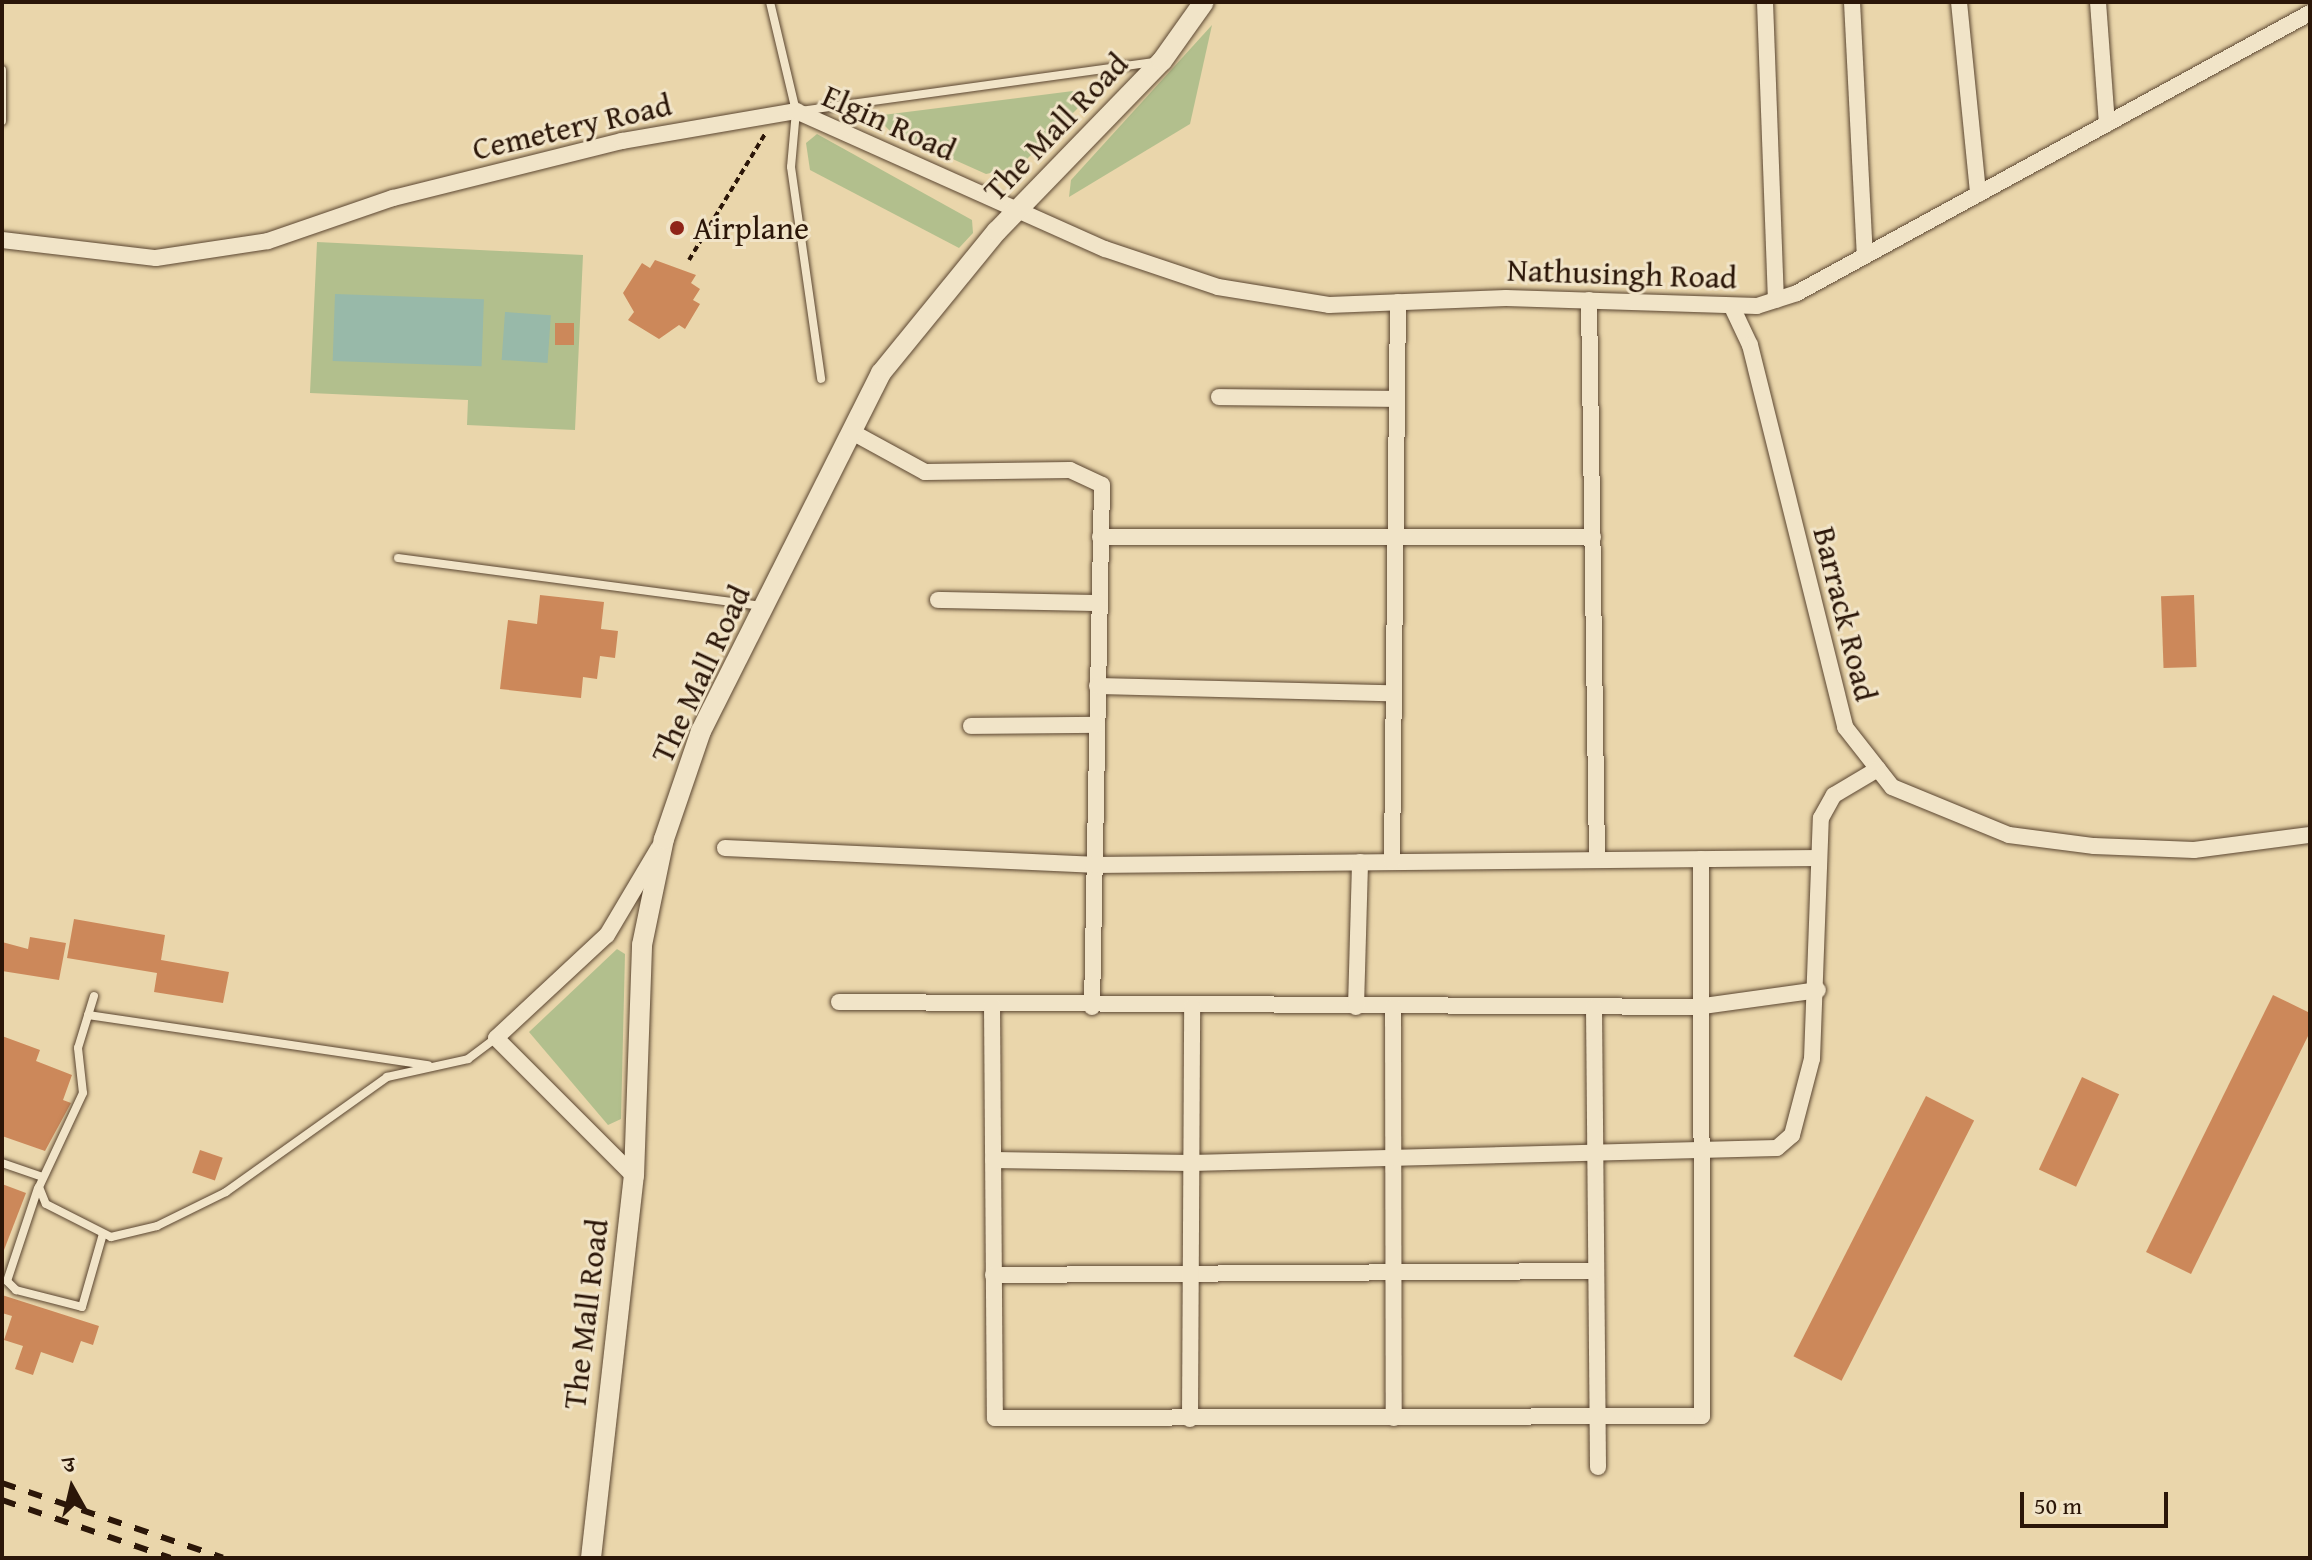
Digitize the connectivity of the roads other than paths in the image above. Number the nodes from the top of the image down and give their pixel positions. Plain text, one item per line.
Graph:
1 (770, 2) edge
2 (1204, 2) edge
3 (1765, 2) edge
4 (1852, 2) edge
5 (1959, 2) edge
6 (2098, 2) edge
7 (2310, 13) edge
8 (1162, 61) junction
9 (2, 70) edge
10 (796, 111) junction
11 (2, 121) edge
12 (2107, 124) junction
13 (1978, 194) junction
14 (1018, 212) junction
15 (2, 240) edge
16 (1865, 255) junction
17 (1589, 300) junction
18 (1776, 300) junction
19 (1398, 302) junction
20 (1732, 307) junction
21 (821, 379) dead end
22 (1219, 397) dead end
23 (1396, 399) junction
24 (852, 432) junction
25 (1100, 537) junction
26 (1593, 537) junction
27 (1393, 539) junction
28 (398, 558) dead end
29 (938, 600) dead end
30 (1099, 603) junction
31 (764, 606) junction
32 (1097, 686) junction
33 (1391, 693) junction
34 (1096, 725) junction
35 (971, 726) dead end
36 (1878, 769) junction
37 (2310, 835) edge
38 (664, 839) junction
39 (725, 848) dead end
40 (1819, 858) junction
41 (1701, 859) junction
42 (1597, 860) junction
43 (1360, 862) junction
44 (1392, 862) junction
45 (1093, 865) junction
46 (1818, 990) junction
47 (94, 996) dead end
48 (839, 1002) dead end
49 (992, 1005) junction
50 (1092, 1007) junction
51 (1192, 1007) junction
52 (1356, 1007) junction
53 (1393, 1007) junction
54 (1594, 1007) junction
55 (1696, 1007) junction
56 (88, 1015) junction
57 (496, 1038) junction
58 (436, 1066) junction
59 (1698, 1148) junction
60 (1593, 1157) junction
61 (1395, 1159) junction
62 (993, 1160) junction
63 (2, 1163) edge
64 (1191, 1163) junction
65 (634, 1176) junction
66 (43, 1177) junction
67 (39, 1187) junction
68 (103, 1234) junction
69 (1594, 1271) junction
70 (1395, 1272) junction
71 (993, 1275) junction
72 (1191, 1277) junction
73 (1594, 1417) junction
74 (1394, 1418) junction
75 (1190, 1419) junction
76 (1598, 1467) dead end
77 (591, 1558) edge

1 - 10 lane, Elgin Road
2 - 8 street, The Mall Road
3 - 18 street
4 - 16 street
5 - 13 street
6 - 12 street
7 - 12 street, Nathusingh Road
8 - 10 lane, Cemetery Road
8 - 14 street, The Mall Road
9 - 11 lane
10 - 14 street, Elgin Road
10 - 15 street, Cemetery Road
10 - 21 lane
12 - 13 street, Nathusingh Road
13 - 16 street, Nathusingh Road
14 - 19 street, Nathusingh Road
14 - 24 street, The Mall Road
16 - 18 street, Nathusingh Road
17 - 19 street, Nathusingh Road
17 - 20 street, Nathusingh Road
17 - 26 street
18 - 20 street, Nathusingh Road
19 - 23 street
20 - 36 street, Barrack Road
22 - 23 street
23 - 27 street
24 - 25 street
24 - 31 street, The Mall Road
25 - 27 street
25 - 30 street
26 - 27 street
26 - 42 street
27 - 33 street
28 - 31 lane
29 - 30 street
30 - 32 street
31 - 38 street, The Mall Road
32 - 33 street
32 - 34 street
33 - 44 street
34 - 35 street
34 - 45 street
36 - 37 street, Barrack Road
36 - 40 street
38 - 57 street
38 - 65 street, The Mall Road
39 - 45 street
40 - 41 street
40 - 46 street
41 - 42 street
41 - 55 street
42 - 44 street
43 - 44 street
43 - 45 street
43 - 52 street
45 - 50 street
46 - 55 street
46 - 59 street
47 - 56 lane
48 - 49 street
49 - 50 street
49 - 62 street
50 - 51 street
51 - 52 street
51 - 64 street
52 - 53 street
53 - 54 street
53 - 61 street
54 - 55 street
54 - 60 street
55 - 59 street
56 - 58 lane
56 - 66 lane
57 - 58 lane
57 - 65 street
58 - 68 lane
59 - 60 street
59 - 73 street
60 - 61 street
60 - 69 street
61 - 64 street
61 - 70 street
62 - 64 street
62 - 71 street
63 - 66 lane
64 - 72 street
65 - 77 street, The Mall Road
66 - 67 lane
67 - 68 lane
67 - 68 lane
69 - 70 street
69 - 73 street
70 - 72 street
70 - 74 street
71 - 72 street
71 - 75 street
72 - 75 street
73 - 74 street
73 - 76 street
74 - 75 street

